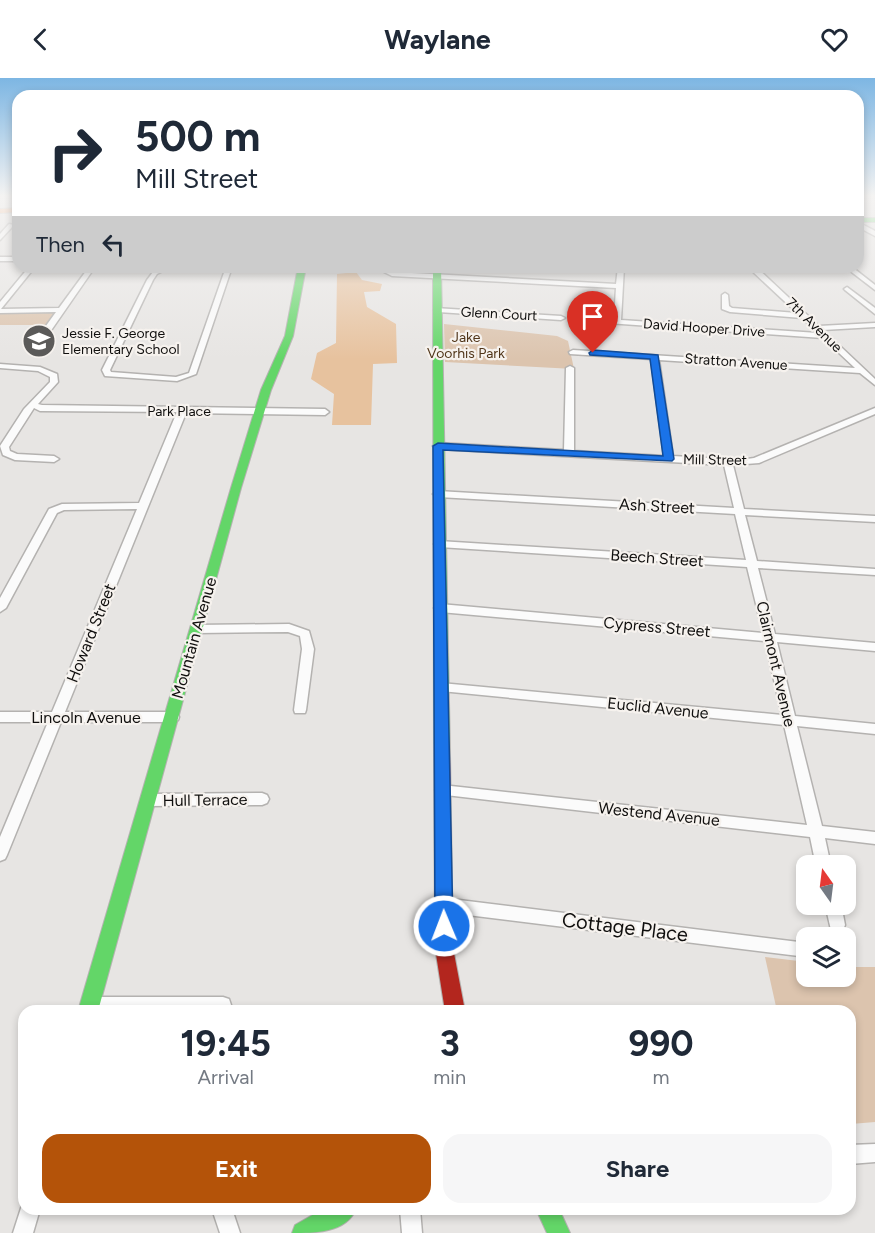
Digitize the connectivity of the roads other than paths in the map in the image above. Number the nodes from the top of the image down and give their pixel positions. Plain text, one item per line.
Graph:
1 (27, 273) edge
2 (88, 273) edge
3 (155, 273) edge
4 (227, 273) edge
5 (301, 273) edge
6 (386, 273) edge
7 (407, 273) edge
8 (437, 273) edge
9 (467, 273) edge
10 (621, 273) edge
11 (758, 273) edge
12 (856, 273) edge
13 (620, 286) junction
14 (864, 287) dead end
15 (874, 287) edge
16 (851, 288) dead end
17 (725, 295) dead end
18 (875, 299) edge
19 (862, 301) junction
20 (0, 309) edge
21 (63, 310) junction
22 (438, 310) junction
23 (875, 312) edge
24 (805, 316) junction
25 (561, 318) dead end
26 (582, 319) dead end
27 (617, 321) junction
28 (875, 325) edge
29 (818, 328) junction
30 (47, 330) dead end
31 (826, 336) junction
32 (573, 352) dead end
33 (655, 357) junction
34 (0, 366) edge
35 (570, 368) dead end
36 (863, 371) junction
37 (875, 383) edge
38 (34, 405) junction
39 (182, 411) junction
40 (259, 411) junction
41 (875, 411) edge
42 (325, 412) dead end
43 (438, 446) junction
44 (569, 453) junction
45 (54, 459) dead end
46 (669, 459) junction
47 (728, 463) junction
48 (438, 494) junction
49 (143, 506) junction
50 (740, 511) junction
51 (875, 519) edge
52 (439, 544) junction
53 (752, 564) junction
54 (875, 572) edge
55 (0, 608) edge
56 (440, 608) junction
57 (197, 629) junction
58 (770, 637) junction
59 (875, 647) edge
60 (441, 687) junction
61 (300, 710) dead end
62 (0, 717) edge
63 (57, 717) junction
64 (173, 717) junction
65 (790, 721) junction
66 (875, 729) edge
67 (442, 790) junction
68 (262, 799) dead end
69 (149, 800) junction
70 (816, 831) junction
71 (875, 838) edge
72 (0, 855) edge
73 (821, 855) edge
74 (443, 905) junction
75 (835, 915) edge
76 (837, 925) dead end
77 (796, 949) edge
78 (90, 1005) edge
79 (453, 1005) edge
80 (875, 1153) edge
81 (856, 1155) edge
82 (28, 1215) edge
83 (224, 1215) edge
84 (314, 1215) edge
85 (334, 1215) edge
86 (410, 1215) edge
87 (550, 1215) edge
88 (23, 1233) edge
89 (230, 1233) edge
90 (296, 1233) edge
91 (303, 1233) edge
92 (412, 1233) edge
93 (560, 1233) edge

1 - 20 street
2 - 21 street
3 - 4 street
5 - 40 main road, Mountain Avenue
6 - 7 street
8 - 22 main road
9 - 13 street
10 - 13 street
11 - 24 street, 7th Avenue
12 - 15 street
13 - 27 street
14 - 15 street
16 - 19 street
17 - 24 street
18 - 19 street
19 - 23 street
20 - 21 street
21 - 30 street
22 - 25 street, Glenn Court
22 - 43 main road
24 - 29 street, 7th Avenue
26 - 27 street, David Hooper Drive
27 - 31 street, David Hooper Drive
28 - 29 street
29 - 31 street, 7th Avenue
31 - 36 street, 7th Avenue
32 - 33 street, Stratton Avenue
33 - 36 street, Stratton Avenue
33 - 46 street
34 - 38 street
35 - 44 street
36 - 37 street, 7th Avenue
38 - 39 street, Park Place
38 - 45 street
39 - 40 street, Park Place
39 - 49 street, Howard Street
40 - 42 street, Park Place
40 - 57 main road, Mountain Avenue
41 - 47 street, Mill Street
43 - 44 street, Mill Street
43 - 48 main road
44 - 46 street, Mill Street
46 - 47 street, Mill Street
47 - 50 street, Clairmont Avenue
48 - 50 street, Ash Street
48 - 52 main road
49 - 55 street
49 - 63 street, Howard Street
50 - 51 street, Ash Street
50 - 53 street, Clairmont Avenue
52 - 53 street, Beech Street
52 - 56 main road
53 - 54 street, Beech Street
53 - 58 street, Clairmont Avenue
56 - 58 street, Cypress Street
56 - 60 main road
57 - 61 street
57 - 64 main road, Mountain Avenue
58 - 59 street, Cypress Street
58 - 65 street, Clairmont Avenue
60 - 65 street, Euclid Avenue
60 - 67 main road
62 - 63 street, Lincoln Avenue
63 - 64 street, Lincoln Avenue
63 - 72 street, Howard Street
64 - 69 main road, Mountain Avenue
65 - 66 street, Euclid Avenue
65 - 70 street, Clairmont Avenue
67 - 70 street, Westend Avenue
67 - 74 main road
68 - 69 street, Hull Terrace
69 - 78 main road, Mountain Avenue
70 - 71 street, Westend Avenue
70 - 73 street, Clairmont Avenue
74 - 77 street, Cottage Place
74 - 79 main road
75 - 76 street
80 - 81 street
82 - 88 street
83 - 89 street
84 - 90 main road
85 - 91 main road
86 - 92 street
87 - 93 main road

